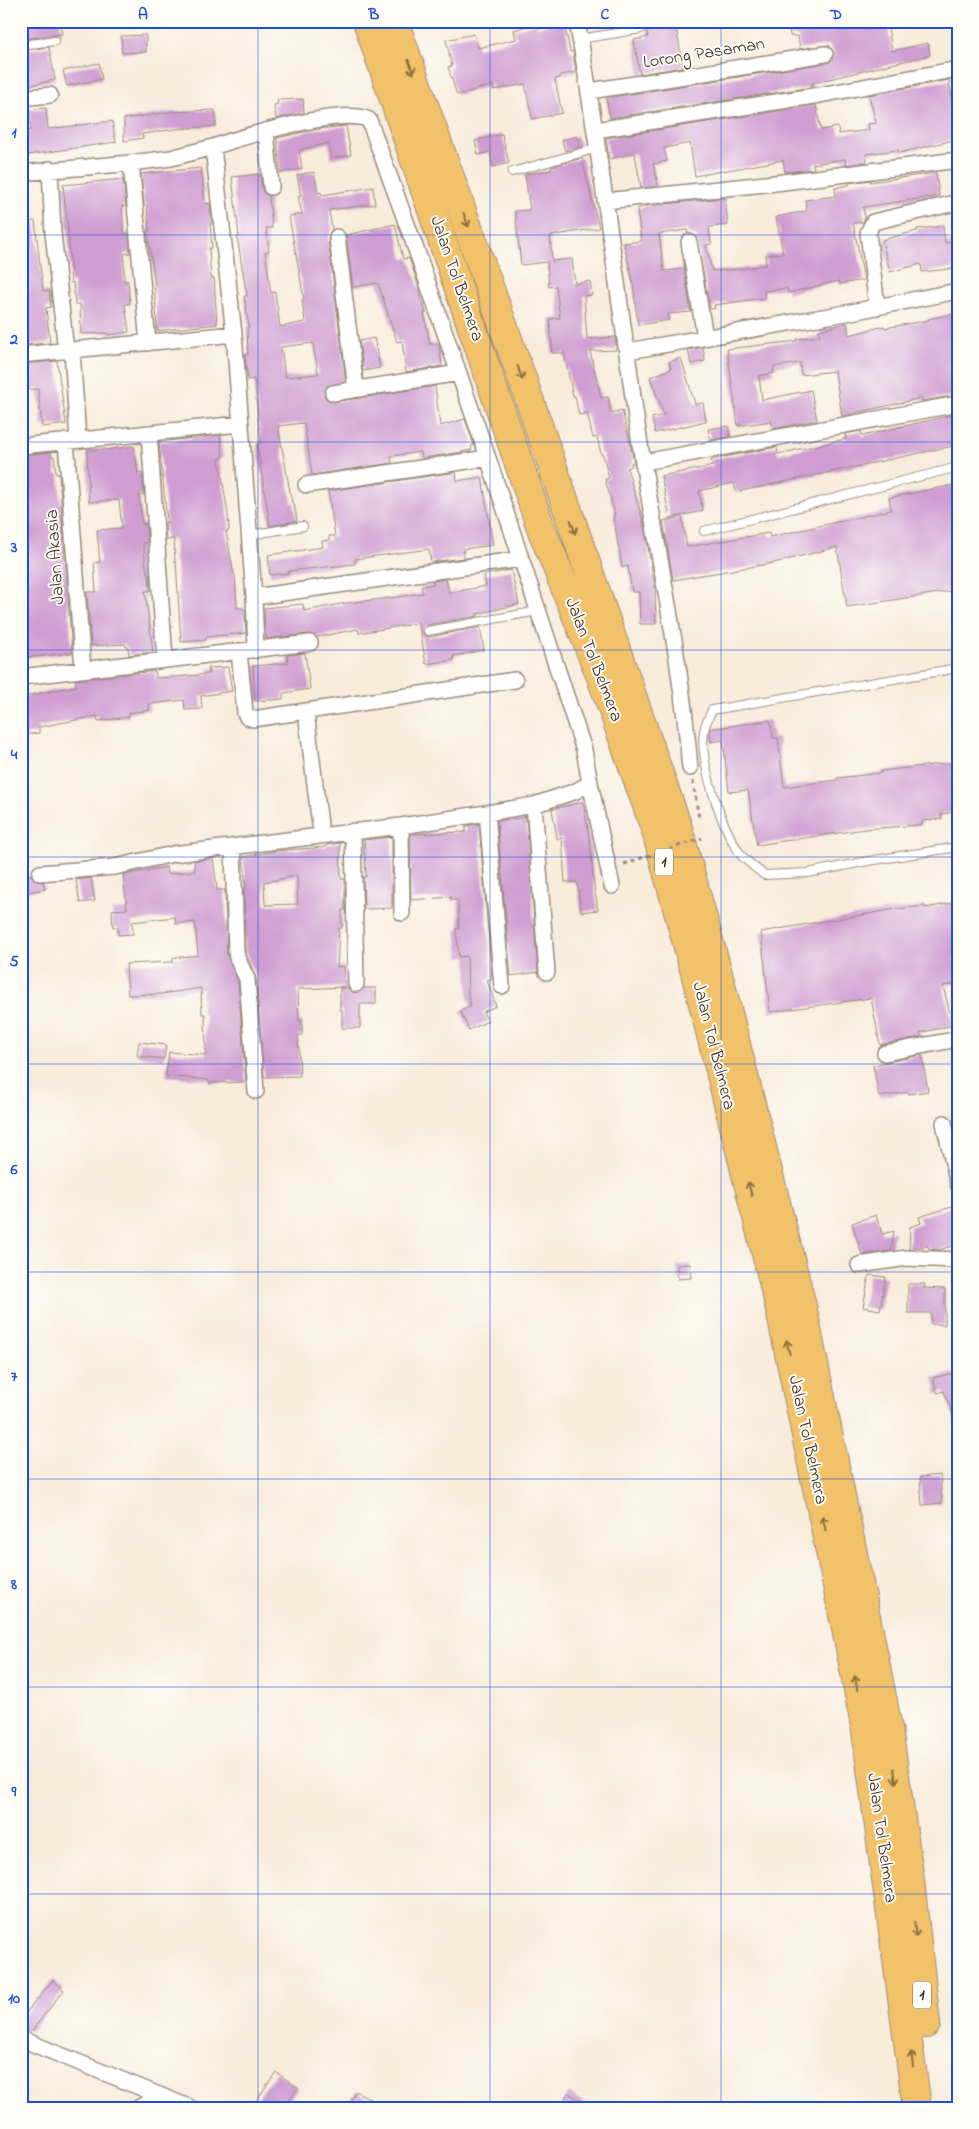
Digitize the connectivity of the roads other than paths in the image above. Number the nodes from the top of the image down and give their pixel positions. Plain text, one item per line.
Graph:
1 (367, 21) edge
2 (394, 21) edge
3 (577, 21) edge
4 (641, 29) dead end
5 (580, 40) junction
6 (55, 41) dead end
7 (21, 45) edge
8 (825, 54) dead end
9 (958, 69) edge
10 (590, 91) junction
11 (50, 95) dead end
12 (21, 98) edge
13 (266, 130) junction
14 (596, 130) junction
15 (213, 147) junction
16 (598, 148) junction
17 (958, 160) edge
18 (132, 163) junction
19 (50, 169) junction
20 (512, 172) dead end
21 (21, 173) edge
22 (271, 187) dead end
23 (606, 201) junction
24 (955, 204) dead end
25 (337, 237) dead end
26 (689, 242) dead end
27 (958, 291) edge
28 (878, 306) junction
29 (234, 334) junction
30 (705, 338) junction
31 (148, 343) junction
32 (69, 350) junction
33 (628, 351) junction
34 (21, 355) edge
35 (459, 373) junction
36 (356, 389) junction
37 (333, 393) dead end
38 (958, 404) edge
39 (240, 424) junction
40 (150, 433) junction
41 (72, 441) junction
42 (21, 446) edge
43 (488, 458) junction
44 (644, 462) junction
45 (958, 468) edge
46 (306, 485) dead end
47 (303, 526) dead end
48 (704, 531) dead end
49 (249, 535) junction
50 (521, 559) junction
51 (254, 597) junction
52 (538, 611) junction
53 (428, 631) dead end
54 (310, 642) dead end
55 (256, 650) junction
56 (239, 652) junction
57 (165, 660) junction
58 (958, 668) edge
59 (83, 670) junction
60 (21, 677) edge
61 (515, 680) dead end
62 (306, 712) junction
63 (690, 768) road end
64 (590, 783) junction
65 (534, 805) junction
66 (488, 813) junction
67 (320, 825) dead end
68 (401, 826) junction
69 (353, 831) junction
70 (233, 846) junction
71 (958, 847) edge
72 (40, 873) dead end
73 (612, 886) dead end
74 (402, 913) dead end
75 (547, 972) dead end
76 (356, 984) dead end
77 (502, 986) dead end
78 (958, 1039) edge
79 (884, 1053) dead end
80 (256, 1091) dead end
81 (944, 1123) dead end
82 (958, 1184) edge
83 (958, 1260) edge
84 (859, 1265) dead end
85 (893, 1849) junction
86 (899, 1884) junction
87 (21, 2039) edge
88 (151, 2103) edge
89 (192, 2108) edge
90 (917, 2108) edge
91 (936, 2108) edge

85 -> 1 highway, Jalan Tol Belmera / 1
2 -> 85 highway, Jalan Tol Belmera / 1
3 - 5 street
4 - 5 lane
5 - 10 street
6 - 7 lane
8 - 10 street, Lorong Pasaman
9 - 14 street
10 - 14 street
11 - 12 street
13 - 15 street
13 - 22 street
13 - 35 street
14 - 16 street
15 - 18 street
15 - 29 street
16 - 20 lane
16 - 23 street
17 - 23 street
18 - 19 street
18 - 31 street
19 - 21 street
19 - 32 street, Jalan Akasia
23 - 33 street
24 - 28 street
25 - 36 street
26 - 30 street
27 - 28 street
28 - 30 street
29 - 31 street
29 - 39 street
30 - 33 street
31 - 32 street
32 - 34 street
32 - 41 street, Jalan Akasia
33 - 44 street
35 - 36 street
35 - 43 street
36 - 37 street
38 - 44 street
39 - 40 street
39 - 49 street
40 - 41 street
40 - 57 street
41 - 42 street
41 - 59 street, Jalan Akasia
43 - 46 street
43 - 50 street
44 - 63 street
45 - 48 lane
47 - 49 lane
49 - 51 street
50 - 51 street
50 - 52 street
51 - 55 street
52 - 53 lane
52 - 64 street
54 - 55 street
55 - 56 street
56 - 57 street
56 - 62 street
57 - 59 street
58 - 71 lane
59 - 60 street
61 - 62 street
62 - 67 street
64 - 65 street
64 - 73 street
65 - 66 street
65 - 75 street
66 - 68 street
66 - 77 street
68 - 69 street
68 - 74 street
69 - 70 street
69 - 76 street
70 - 72 street
70 - 80 street
78 - 79 street
81 - 82 street
83 - 84 street
85 - 86 highway, Jalan Tol Belmera / 1
90 -> 86 highway, Jalan Tol Belmera / 1
86 -> 91 highway, Jalan Tol Belmera / 1
87 - 88 street
88 - 89 street

